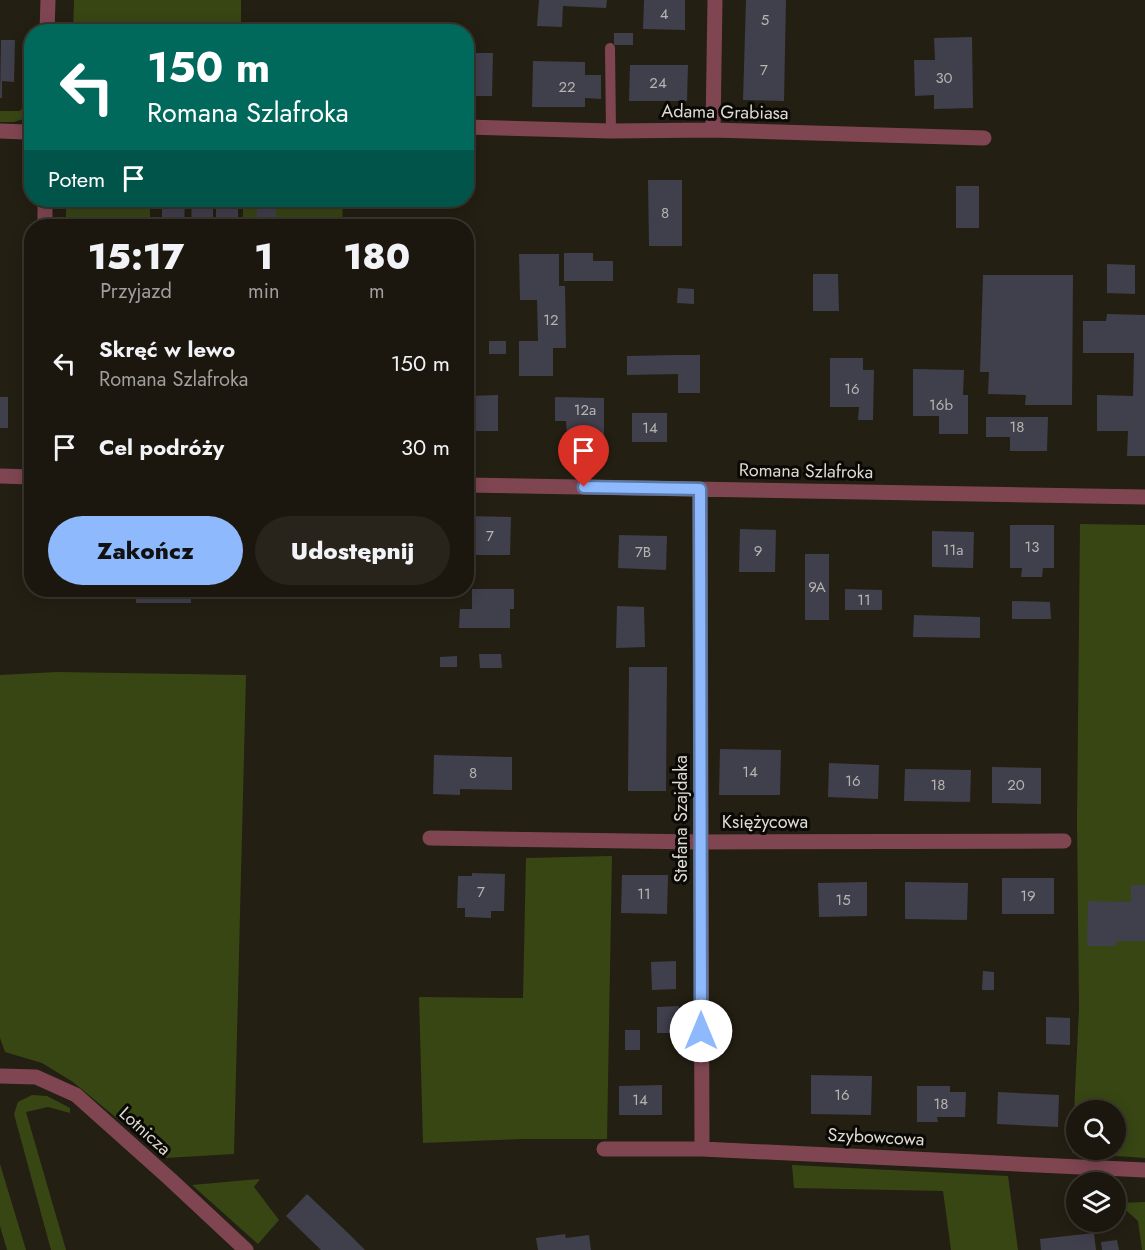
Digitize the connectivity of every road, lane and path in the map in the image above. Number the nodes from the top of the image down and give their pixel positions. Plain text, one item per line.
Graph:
1 (48, 0) edge
2 (716, 0) edge
3 (47, 24) edge
4 (610, 48) dead end
5 (474, 127) edge
6 (713, 130) junction
7 (0, 131) edge
8 (610, 131) junction
9 (24, 132) edge
10 (984, 138) dead end
11 (0, 476) edge
12 (24, 477) edge
13 (474, 485) edge
14 (700, 489) junction
15 (1145, 497) edge
16 (430, 838) dead end
17 (1064, 841) dead end
18 (701, 842) junction
19 (0, 1076) edge
20 (604, 1149) dead end
21 (702, 1149) junction
22 (1145, 1170) edge
23 (246, 1250) edge

1 - 3 street
2 - 6 street
4 - 8 lane
5 - 8 street, Adama Grabiasa
6 - 8 street, Adama Grabiasa
6 - 10 street, Adama Grabiasa
7 - 9 street
11 - 12 street
13 - 14 street, Romana Szlafroka
14 - 15 street, Romana Szlafroka
14 - 18 street, Stefana Szajdaka
16 - 18 street, Księżycowa
17 - 18 street, Księżycowa
18 - 21 street, Stefana Szajdaka
19 - 23 street, Lotnicza
20 - 21 street, Szybowcowa
21 - 22 street, Szybowcowa

